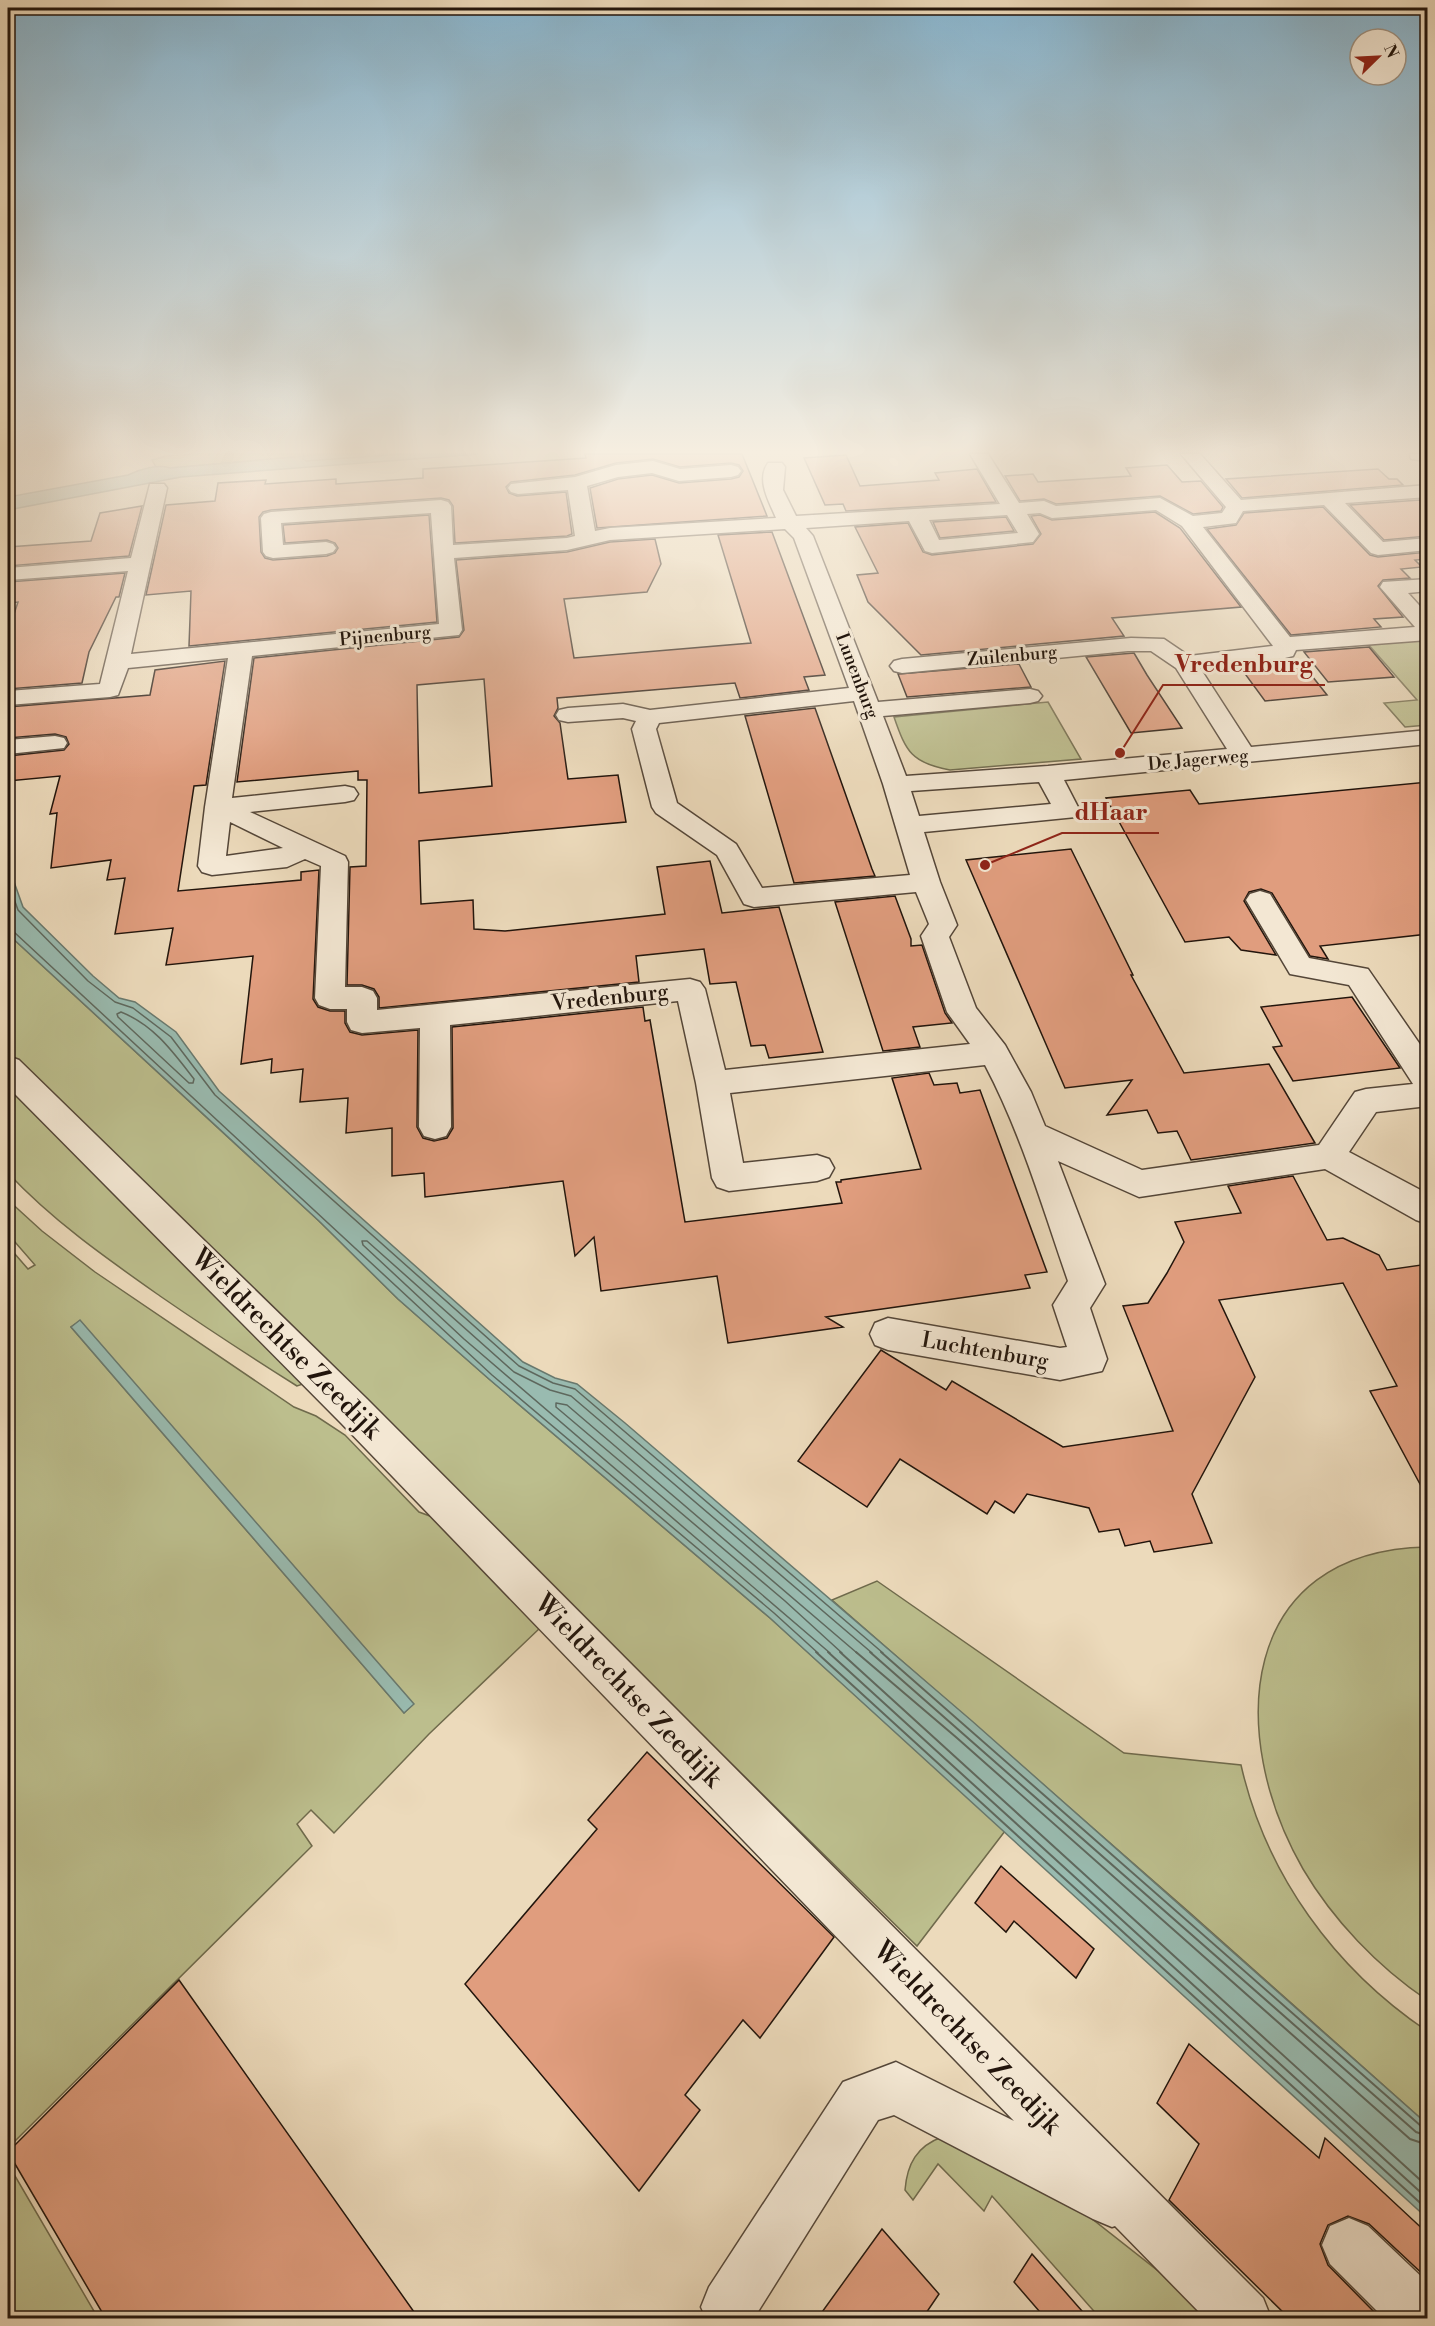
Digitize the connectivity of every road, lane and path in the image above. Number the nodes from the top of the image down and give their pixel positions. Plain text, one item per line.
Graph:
1 (444, 563) edge
2 (813, 563) edge
3 (1221, 563) edge
4 (141, 564) joint
5 (8, 574) edge
6 (1428, 585) edge
7 (1428, 631) edge
8 (1284, 644) junction
9 (241, 650) junction
10 (118, 662) junction
11 (1185, 663) junction
12 (902, 666) dead end
13 (1029, 696) dead end
14 (8, 700) edge
15 (867, 701) junction
16 (568, 715) dead end
17 (650, 717) junction
18 (1428, 737) edge
19 (55, 743) dead end
20 (8, 747) edge
21 (1244, 756) junction
22 (1048, 774) junction
23 (896, 784) junction
24 (345, 794) dead end
25 (218, 807) junction
26 (910, 825) junction
27 (303, 848) junction
28 (926, 882) junction
29 (1260, 900) dead end
30 (435, 1016) junction
31 (994, 1053) junction
32 (8, 1068) edge
33 (1428, 1082) edge
34 (712, 1083) junction
35 (1428, 1094) edge
36 (435, 1127) dead end
37 (1032, 1134) junction
38 (1329, 1156) junction
39 (818, 1168) dead end
40 (1428, 1210) edge
41 (888, 1334) dead end
42 (1139, 2214) junction
43 (1349, 2245) dead end
44 (729, 2307) dead end
45 (1242, 2319) edge
46 (1423, 2319) edge

1 - 9 street, Pijnenburg
2 - 15 street, Lunenburg
3 - 8 street
4 - 5 street
4 - 10 street
6 - 7 street
7 - 8 street
8 - 11 street
9 - 10 street, Pijnenburg
9 - 25 street
10 - 14 street
11 - 12 street, Zuilenburg
11 - 21 street, Zuilenburg
13 - 15 street
15 - 17 street
15 - 23 street, Lunenburg
16 - 17 street
17 - 28 street
18 - 21 street, De Jagerweg
19 - 20 street
21 - 22 street, De Jagerweg
22 - 23 street, De Jagerweg
22 - 26 street
23 - 26 street
24 - 25 street
25 - 27 street, Vredenburg
25 - 27 street
26 - 28 street
27 - 30 street, Vredenburg
28 - 31 street, Luchtenburg
29 - 33 street
30 - 34 street, Vredenburg
30 - 36 street
31 - 34 street
31 - 37 street, Luchtenburg
32 - 42 street, Wieldrechtse Zeedijk
34 - 39 street, Vredenburg
35 - 38 street
37 - 38 street
37 - 41 street, Luchtenburg
38 - 40 street
42 - 44 street
42 - 45 street, Wieldrechtse Zeedijk
43 - 46 street

